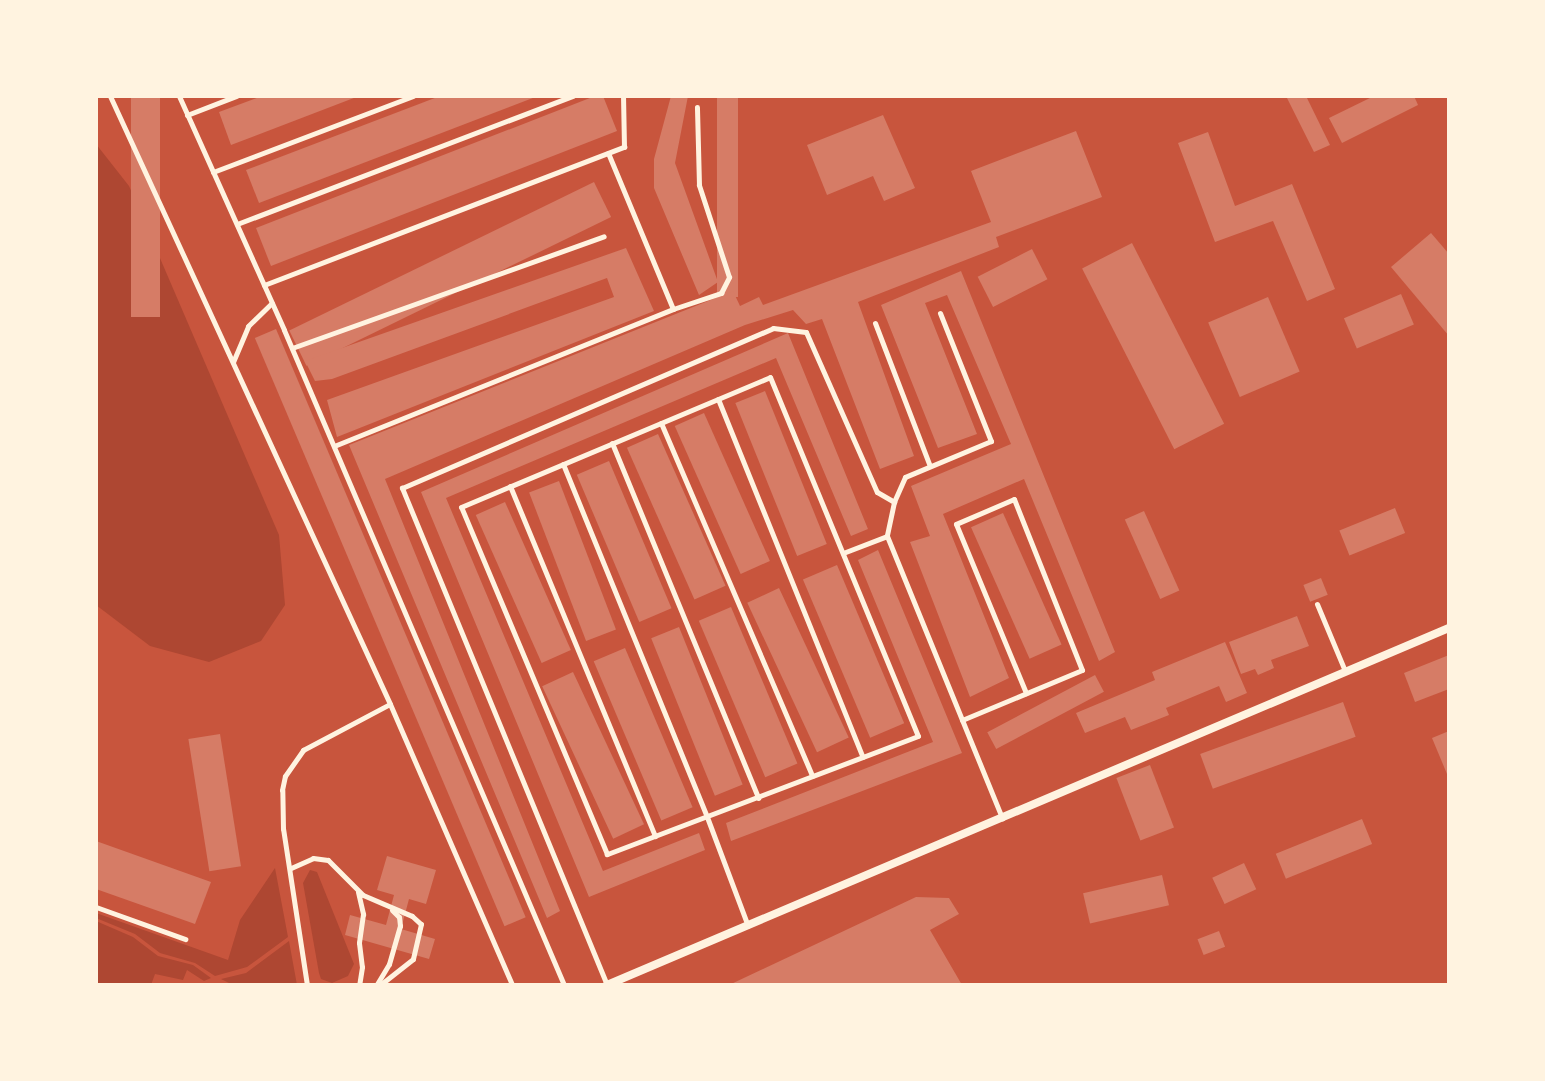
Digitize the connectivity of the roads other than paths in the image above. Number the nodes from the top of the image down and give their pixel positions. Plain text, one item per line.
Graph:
1 (110, 96) edge
2 (179, 96) edge
3 (236, 96) edge
4 (413, 96) edge
5 (573, 96) edge
6 (623, 96) edge
7 (697, 107) dead end
8 (187, 115) junction
9 (608, 153) junction
10 (213, 172) junction
11 (237, 224) junction
12 (604, 236) dead end
13 (264, 285) junction
14 (272, 303) junction
15 (673, 309) junction
16 (940, 313) dead end
17 (875, 323) dead end
18 (292, 348) junction
19 (233, 363) junction
20 (718, 399) junction
21 (661, 423) junction
22 (612, 443) junction
23 (334, 446) junction
24 (563, 464) junction
25 (930, 466) junction
26 (510, 486) junction
27 (894, 502) junction
28 (887, 536) junction
29 (843, 553) junction
30 (1317, 604) dead end
31 (1449, 628) edge
32 (1346, 672) junction
33 (1026, 693) junction
34 (390, 704) junction
35 (962, 720) junction
36 (863, 757) junction
37 (812, 776) junction
38 (758, 798) junction
39 (707, 817) junction
40 (1003, 819) junction
41 (655, 836) junction
42 (291, 868) junction
43 (357, 888) junction
44 (383, 904) junction
45 (96, 907) edge
46 (748, 926) junction
47 (185, 939) dead end
48 (307, 985) edge
49 (359, 985) edge
50 (378, 985) edge
51 (512, 985) edge
52 (564, 985) edge
53 (607, 985) edge

1 - 19 lane
2 - 8 lane
3 - 8 lane
4 - 10 lane
5 - 11 lane
6 - 9 lane
7 - 15 lane
8 - 10 lane
9 - 13 lane
9 - 15 lane
10 - 11 lane
11 - 13 lane
12 - 18 lane
13 - 14 lane
14 - 18 lane
14 - 19 lane
15 - 23 lane
16 - 25 lane
17 - 25 lane
18 - 23 lane
19 - 34 lane
20 - 21 lane
20 - 29 lane
20 - 36 lane
21 - 22 lane
21 - 37 lane
22 - 24 lane
22 - 38 lane
23 - 52 lane
24 - 26 lane
24 - 39 lane
25 - 27 lane
26 - 41 lane
26 - 41 lane
27 - 28 lane
27 - 53 lane
28 - 29 lane
28 - 35 lane
29 - 36 lane
30 - 32 lane
31 - 32 street
32 - 40 street
33 - 33 lane
33 - 35 lane
34 - 42 lane
34 - 51 lane
35 - 40 lane
36 - 37 lane
37 - 38 lane
38 - 39 lane
39 - 41 lane
39 - 46 lane
40 - 46 street
42 - 43 lane
42 - 48 lane
43 - 44 lane
43 - 49 lane
44 - 50 lane
44 - 50 lane
45 - 47 lane
46 - 53 street

